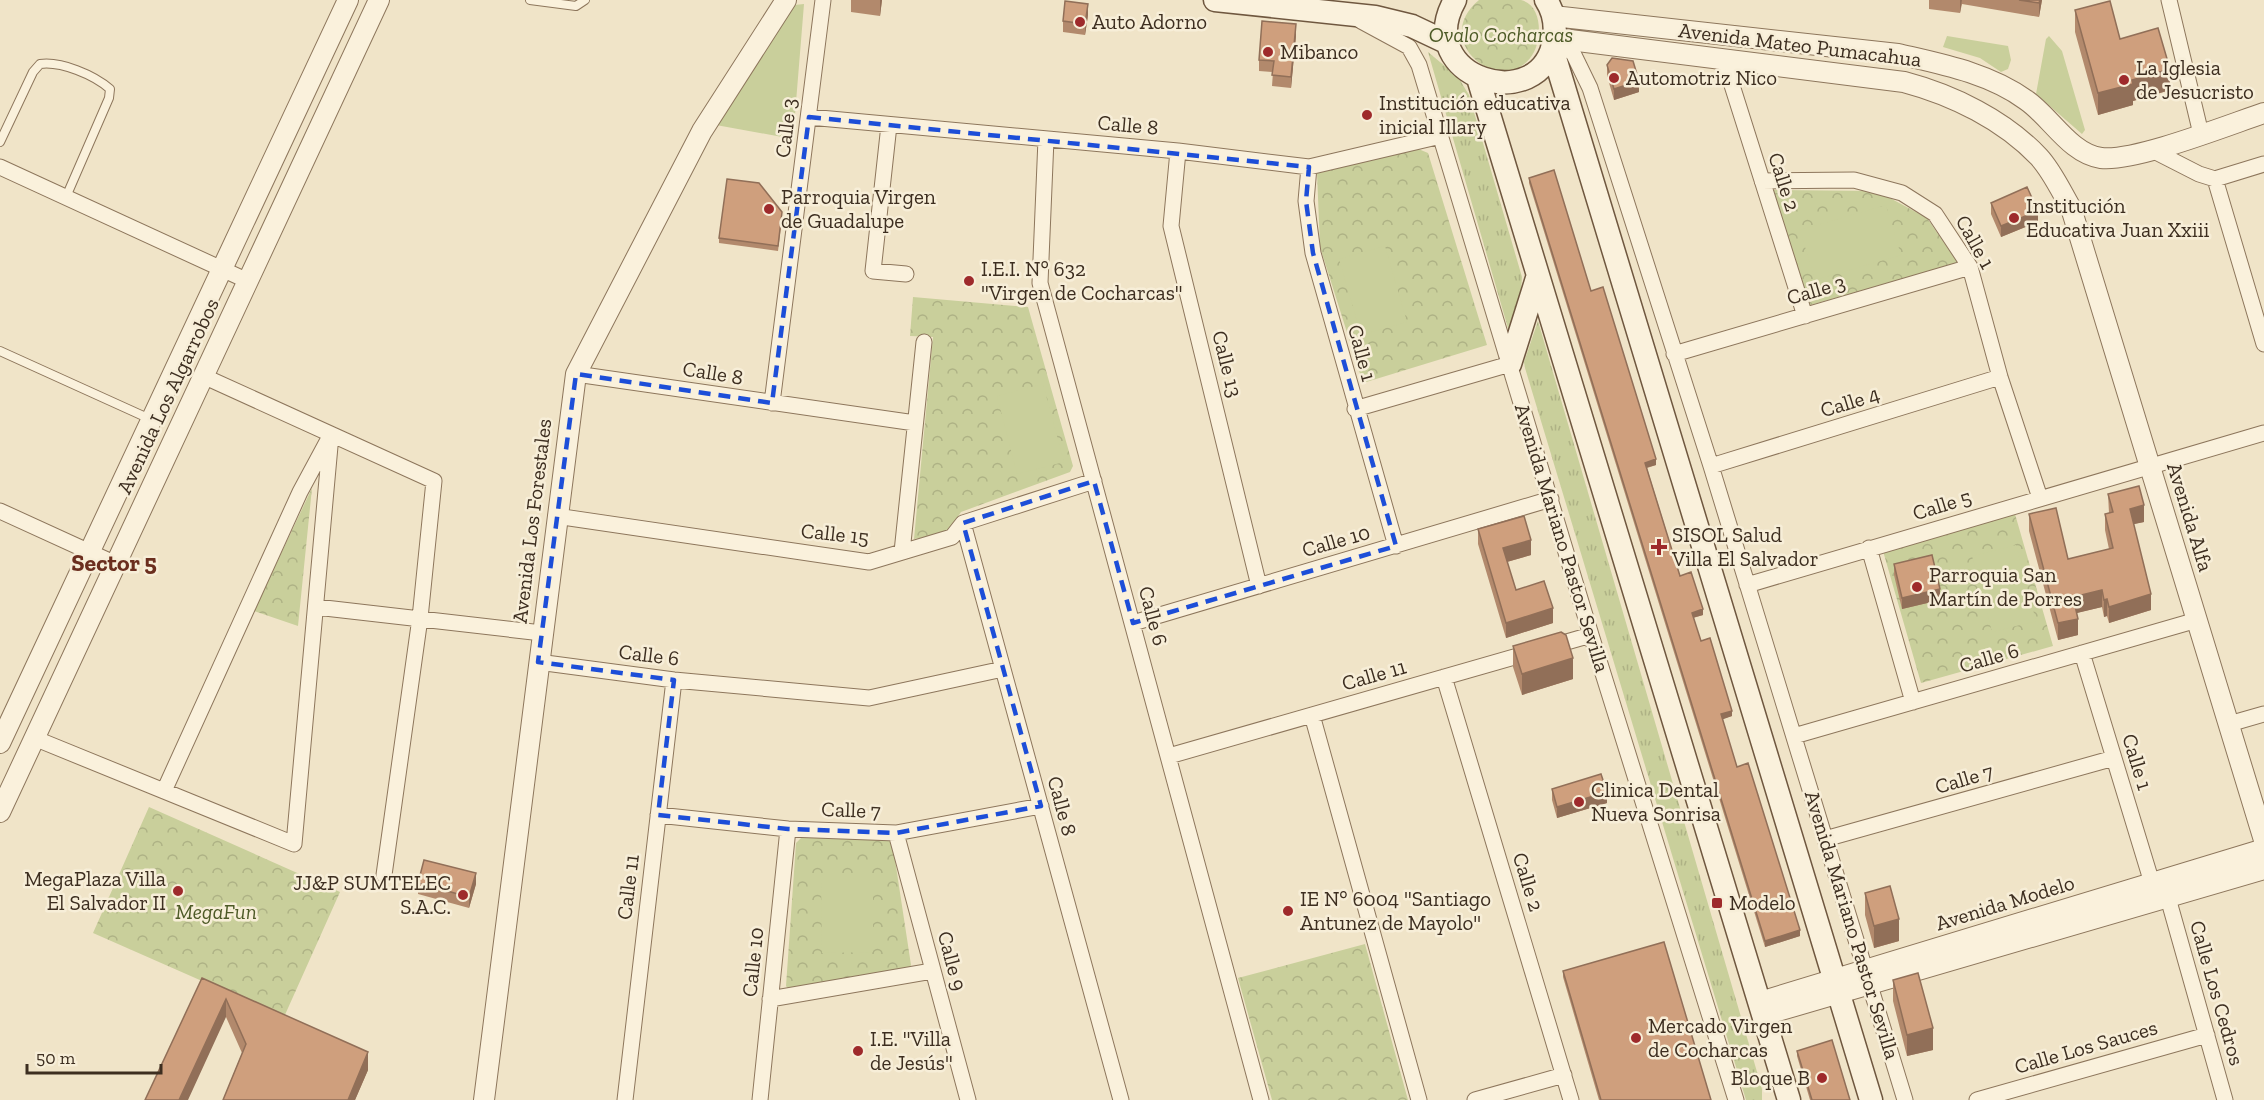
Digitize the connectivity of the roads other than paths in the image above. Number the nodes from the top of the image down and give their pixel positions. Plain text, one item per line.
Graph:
1 (348, 0) edge
2 (379, 0) edge
3 (530, 0) edge
4 (585, 0) edge
5 (786, 0) edge
6 (823, 0) edge
7 (1215, 0) edge
8 (1455, 0) edge
9 (2169, 0) edge
10 (1345, 13) junction
11 (1552, 29) edge
12 (1448, 43) junction
13 (1724, 60) junction
14 (1478, 78) junction
15 (2264, 113) edge
16 (808, 117) junction
17 (889, 125) junction
18 (2201, 134) junction
19 (1441, 136) junction
20 (1046, 139) junction
21 (0, 142) edge
22 (2150, 149) junction
23 (1178, 151) junction
24 (2264, 164) edge
25 (0, 167) edge
26 (1309, 167) junction
27 (2215, 179) junction
28 (1762, 181) junction
29 (66, 197) junction
30 (2071, 208) joint
31 (1970, 267) junction
32 (222, 269) junction
33 (906, 274) dead end
34 (1538, 275) junction
35 (248, 281) junction
36 (1805, 316) junction
37 (924, 342) dead end
38 (2264, 344) edge
39 (0, 351) edge
40 (1674, 354) junction
41 (1510, 364) junction
42 (576, 374) junction
43 (203, 376) junction
44 (2001, 377) junction
45 (772, 403) junction
46 (1355, 409) junction
47 (152, 420) junction
48 (915, 423) junction
49 (2264, 434) edge
50 (331, 435) junction
51 (2149, 465) junction
52 (1711, 466) junction
53 (1094, 480) junction
54 (2040, 498) junction
55 (1551, 500) junction
56 (0, 511) edge
57 (556, 516) junction
58 (963, 523) junction
59 (1396, 546) junction
60 (1869, 549) junction
61 (90, 552) junction
62 (902, 552) junction
63 (116, 564) junction
64 (1747, 585) junction
65 (1259, 586) junction
66 (316, 607) junction
67 (420, 618) junction
68 (2197, 620) junction
69 (1133, 623) junction
70 (542, 633) junction
71 (1591, 635) junction
72 (2082, 653) junction
73 (538, 662) junction
74 (1003, 669) junction
75 (1444, 677) junction
76 (674, 680) junction
77 (1913, 702) junction
78 (2264, 714) edge
79 (1312, 715) junction
80 (2229, 724) junction
81 (1794, 736) junction
82 (34, 738) junction
83 (0, 743) edge
84 (1169, 756) junction
85 (2114, 758) junction
86 (164, 791) junction
87 (1041, 806) junction
88 (0, 812) edge
89 (658, 815) junction
90 (788, 829) junction
91 (896, 833) junction
92 (1825, 839) junction
93 (2264, 840) edge
94 (2264, 849) edge
95 (2264, 869) edge
96 (384, 875) dead end
97 (2152, 883) junction
98 (2168, 898) junction
99 (932, 971) junction
100 (1868, 977) junction
101 (1837, 987) junction
102 (770, 999) junction
103 (1762, 1009) junction
104 (2207, 1035) junction
105 (1564, 1075) junction
106 (1788, 1099) edge
107 (484, 1100) edge
108 (625, 1100) edge
109 (760, 1100) edge
110 (968, 1100) edge
111 (1121, 1100) edge
112 (1262, 1100) edge
113 (1419, 1100) edge
114 (1475, 1100) edge
115 (1571, 1100) edge
116 (1736, 1100) edge
117 (1872, 1100) edge
118 (1905, 1100) edge
119 (1977, 1100) edge
120 (2225, 1100) edge

1 - 32 street, Avenida Los Algarrobos
2 - 35 street, Avenida Los Algarrobos
3 - 4 lane
5 - 42 street, Avenida Los Forestales
6 - 16 street, Calle 3
7 - 10 main road
8 - 12 main road
9 - 18 street
10 - 12 main road
10 - 19 street, Avenida Mariano Pastor Sevilla
11 - 13 street, Avenida Mateo Pumacahua
11 - 14 main road
11 - 22 street, Avenida Mateo Pumacahua
11 - 40 street, Avenida Mariano Pastor Sevilla
11 - 101 main road, Avenida Mariano Pastor Sevilla
12 - 14 main road
13 - 28 street, Calle 2
13 - 30 street, Avenida Mateo Pumacahua
14 - 34 main road
15 - 18 street, Avenida Mateo Pumacahua
16 - 17 street, Calle 8
16 - 45 street, Calle 3
17 - 20 street, Calle 8
17 - 33 street
18 - 22 street, Avenida Mateo Pumacahua
19 - 26 street, Calle 8
19 - 41 street, Avenida Mariano Pastor Sevilla
20 - 23 street, Calle 8
20 - 53 street, Calle 6
21 - 29 lane
22 - 27 street
23 - 26 street, Calle 8
23 - 65 street, Calle 13
24 - 27 street
25 - 29 street
26 - 46 street, Calle 1
27 - 38 street
28 - 31 street, Calle 1
28 - 36 street, Calle 2
29 - 32 street
30 - 51 street, Avenida Alfa
31 - 36 street, Calle 3
31 - 44 street, Calle 1
32 - 35 street
32 - 47 street, Avenida Los Algarrobos
34 - 41 main road
34 - 103 main road
35 - 43 street, Avenida Los Algarrobos
36 - 40 street, Calle 3
37 - 48 street
39 - 47 lane
40 - 52 street, Avenida Mariano Pastor Sevilla
41 - 46 street
41 - 55 street, Avenida Mariano Pastor Sevilla
42 - 45 street, Calle 8
42 - 57 street, Avenida Los Forestales
43 - 50 street
43 - 63 street, Avenida Los Algarrobos
44 - 52 street, Calle 4
44 - 54 street, Calle 1
45 - 48 street, Calle 8
46 - 59 street, Calle 1
47 - 61 street, Avenida Los Algarrobos
48 - 62 street
49 - 51 street
50 - 66 street
50 - 67 street
50 - 86 street
51 - 54 street, Calle 5
51 - 68 street, Avenida Alfa
52 - 64 street, Avenida Mariano Pastor Sevilla
53 - 58 street, Calle 15
53 - 69 street, Calle 6
54 - 60 street, Calle 5
55 - 59 street, Calle 10
55 - 71 street, Avenida Mariano Pastor Sevilla
56 - 61 street
57 - 62 street, Calle 15
57 - 70 street, Avenida Los Forestales
58 - 62 street, Calle 15
58 - 74 street, Calle 8
59 - 65 street, Calle 10
60 - 64 street, Calle 5
60 - 77 street
61 - 63 street
61 - 83 street, Avenida Los Algarrobos
63 - 82 street, Avenida Los Algarrobos
64 - 81 street, Avenida Mariano Pastor Sevilla
65 - 69 street, Calle 10
66 - 67 street
66 - 86 street
67 - 70 street
67 - 96 street
68 - 72 street, Calle 6
68 - 80 street, Avenida Alfa
69 - 84 street, Calle 6
70 - 73 street, Avenida Los Forestales
71 - 75 street, Calle 11
71 - 116 street, Avenida Mariano Pastor Sevilla
72 - 77 street, Calle 6
72 - 85 street, Calle 1
73 - 76 street, Calle 6
73 - 107 street, Avenida Los Forestales
74 - 76 street, Calle 6
74 - 87 street, Calle 8
75 - 79 street, Calle 11
75 - 105 street, Calle 2
76 - 89 street, Calle 11
77 - 81 street, Calle 6
78 - 80 street
79 - 84 street, Calle 11
79 - 113 street
80 - 93 street, Avenida Alfa
81 - 92 street, Avenida Mariano Pastor Sevilla
82 - 86 street
82 - 88 street, Avenida Los Algarrobos
84 - 112 street, Calle 6
85 - 92 street, Calle 7
85 - 97 street, Calle 1
87 - 91 street, Calle 7
87 - 111 street, Calle 8
89 - 90 street, Calle 7
89 - 108 street, Calle 11
90 - 91 street, Calle 7
90 - 102 street, Calle 10
91 - 99 street, Calle 9
92 - 100 street, Avenida Mariano Pastor Sevilla
94 - 97 street, Avenida Modelo
95 - 98 street, Avenida Modelo
97 - 100 street, Avenida Modelo
98 - 100 street, Avenida Modelo
98 - 104 street, Calle Los Cedros
99 - 102 street
99 - 110 street, Calle 9
100 - 101 street, Avenida Modelo
100 - 118 street, Avenida Mariano Pastor Sevilla
101 - 103 street, Avenida Modelo
101 - 117 main road, Avenida Mariano Pastor Sevilla
102 - 109 street, Calle 10
103 - 106 main road
104 - 119 street, Calle Los Sauces
104 - 120 street, Calle Los Cedros
105 - 114 street
105 - 115 street, Calle 2

